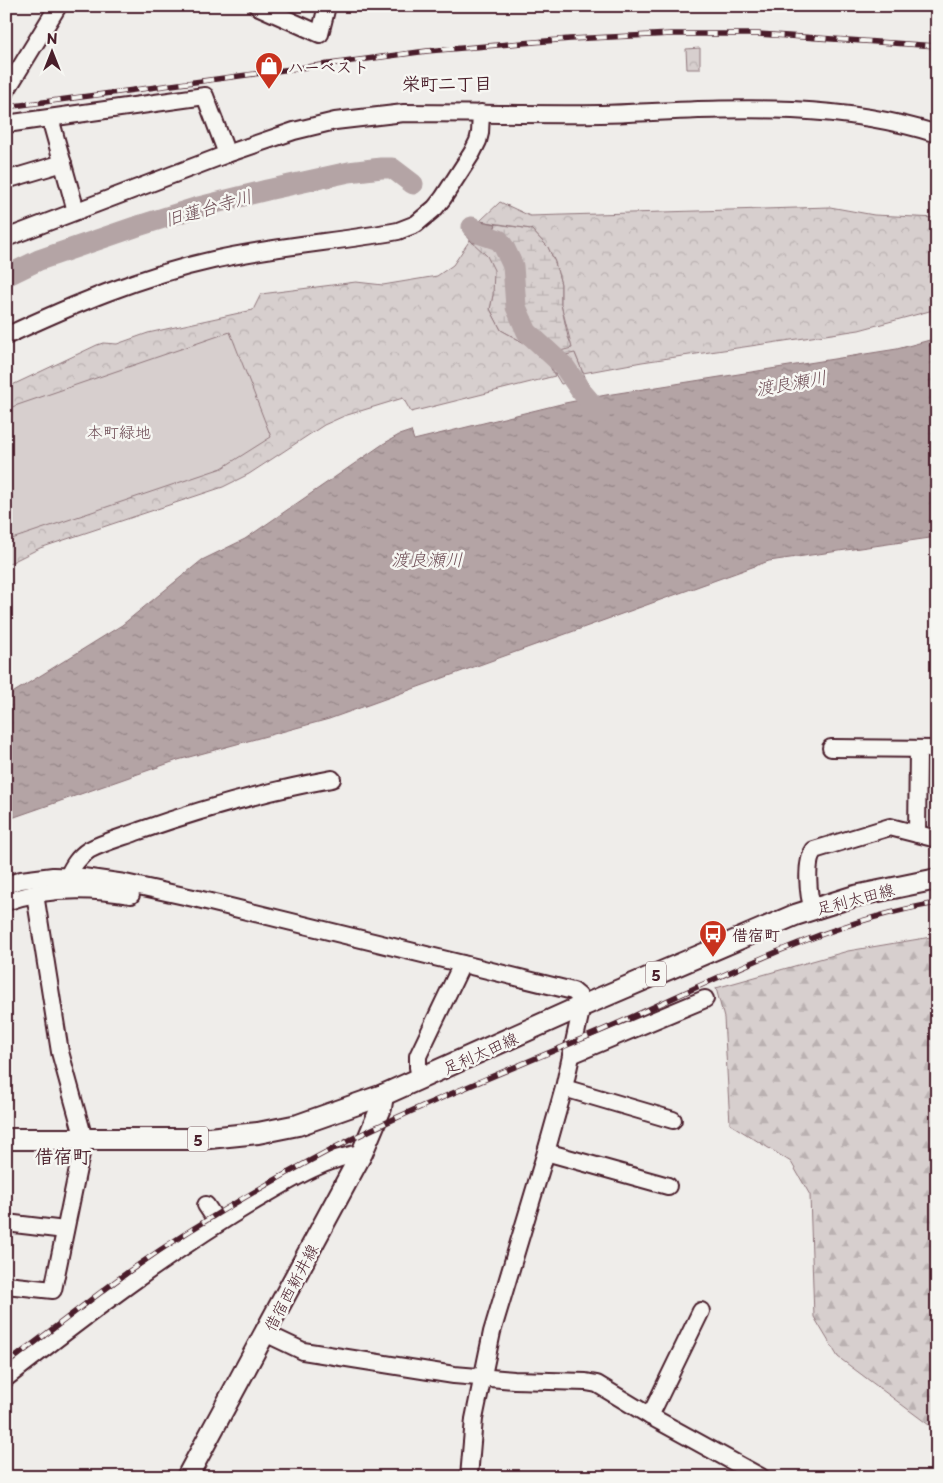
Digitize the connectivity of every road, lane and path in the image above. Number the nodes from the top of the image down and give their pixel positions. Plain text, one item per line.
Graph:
1 (58, 6) edge
2 (257, 6) edge
3 (327, 6) edge
4 (6, 91) edge
5 (481, 113) junction
6 (50, 118) junction
7 (6, 124) edge
8 (937, 134) edge
9 (227, 154) junction
10 (63, 163) junction
11 (6, 180) edge
12 (76, 211) junction
13 (6, 238) edge
14 (6, 336) edge
15 (831, 748) dead end
16 (937, 749) edge
17 (918, 750) junction
18 (332, 779) dead end
19 (917, 834) junction
20 (937, 839) edge
21 (68, 876) junction
22 (937, 879) edge
23 (6, 885) edge
24 (34, 894) junction
25 (198, 899) junction
26 (6, 902) edge
27 (813, 909) junction
28 (462, 964) junction
29 (705, 999) dead end
30 (582, 1006) junction
31 (571, 1055) junction
32 (420, 1078) junction
33 (564, 1088) junction
34 (383, 1094) junction
35 (673, 1120) dead end
36 (6, 1139) edge
37 (84, 1139) junction
38 (546, 1152) junction
39 (362, 1153) junction
40 (668, 1186) dead end
41 (206, 1204) dead end
42 (6, 1223) edge
43 (218, 1223) junction
44 (65, 1230) junction
45 (6, 1284) edge
46 (701, 1311) dead end
47 (265, 1333) junction
48 (482, 1377) junction
49 (6, 1378) edge
50 (650, 1416) junction
51 (187, 1477) edge
52 (469, 1477) edge
53 (761, 1477) edge

1 - 4 street
2 - 3 street
5 - 8 street
5 - 9 street
5 - 14 street
6 - 7 street
6 - 9 street
6 - 10 street
9 - 12 street
10 - 11 street
10 - 12 street
12 - 13 street
15 - 17 street
16 - 17 street
17 - 19 street
18 - 21 street
19 - 20 street
19 - 27 street
21 - 23 street
21 - 25 street
22 - 27 main road, 足利太田線 / 5
24 - 25 street
24 - 26 street
24 - 37 street
25 - 28 street
27 - 30 main road, 足利太田線 / 5
28 - 30 street
28 - 32 street
29 - 31 street
30 - 31 street
30 - 32 main road, 足利太田線 / 5
31 - 33 street
32 - 34 main road, 足利太田線 / 5
33 - 35 street
33 - 38 street
34 - 37 main road, 足利太田線 / 5
34 - 39 main road, 借宿西新井線
36 - 37 main road, 足利太田線 / 5
37 - 44 street
38 - 40 street
38 - 48 street
39 - 43 street
39 - 47 main road, 借宿西新井線
41 - 43 street
42 - 44 street
43 - 49 street
44 - 45 street
46 - 50 street
47 - 48 street
47 - 51 main road, 借宿西新井線
48 - 50 street
48 - 52 street
50 - 53 street

